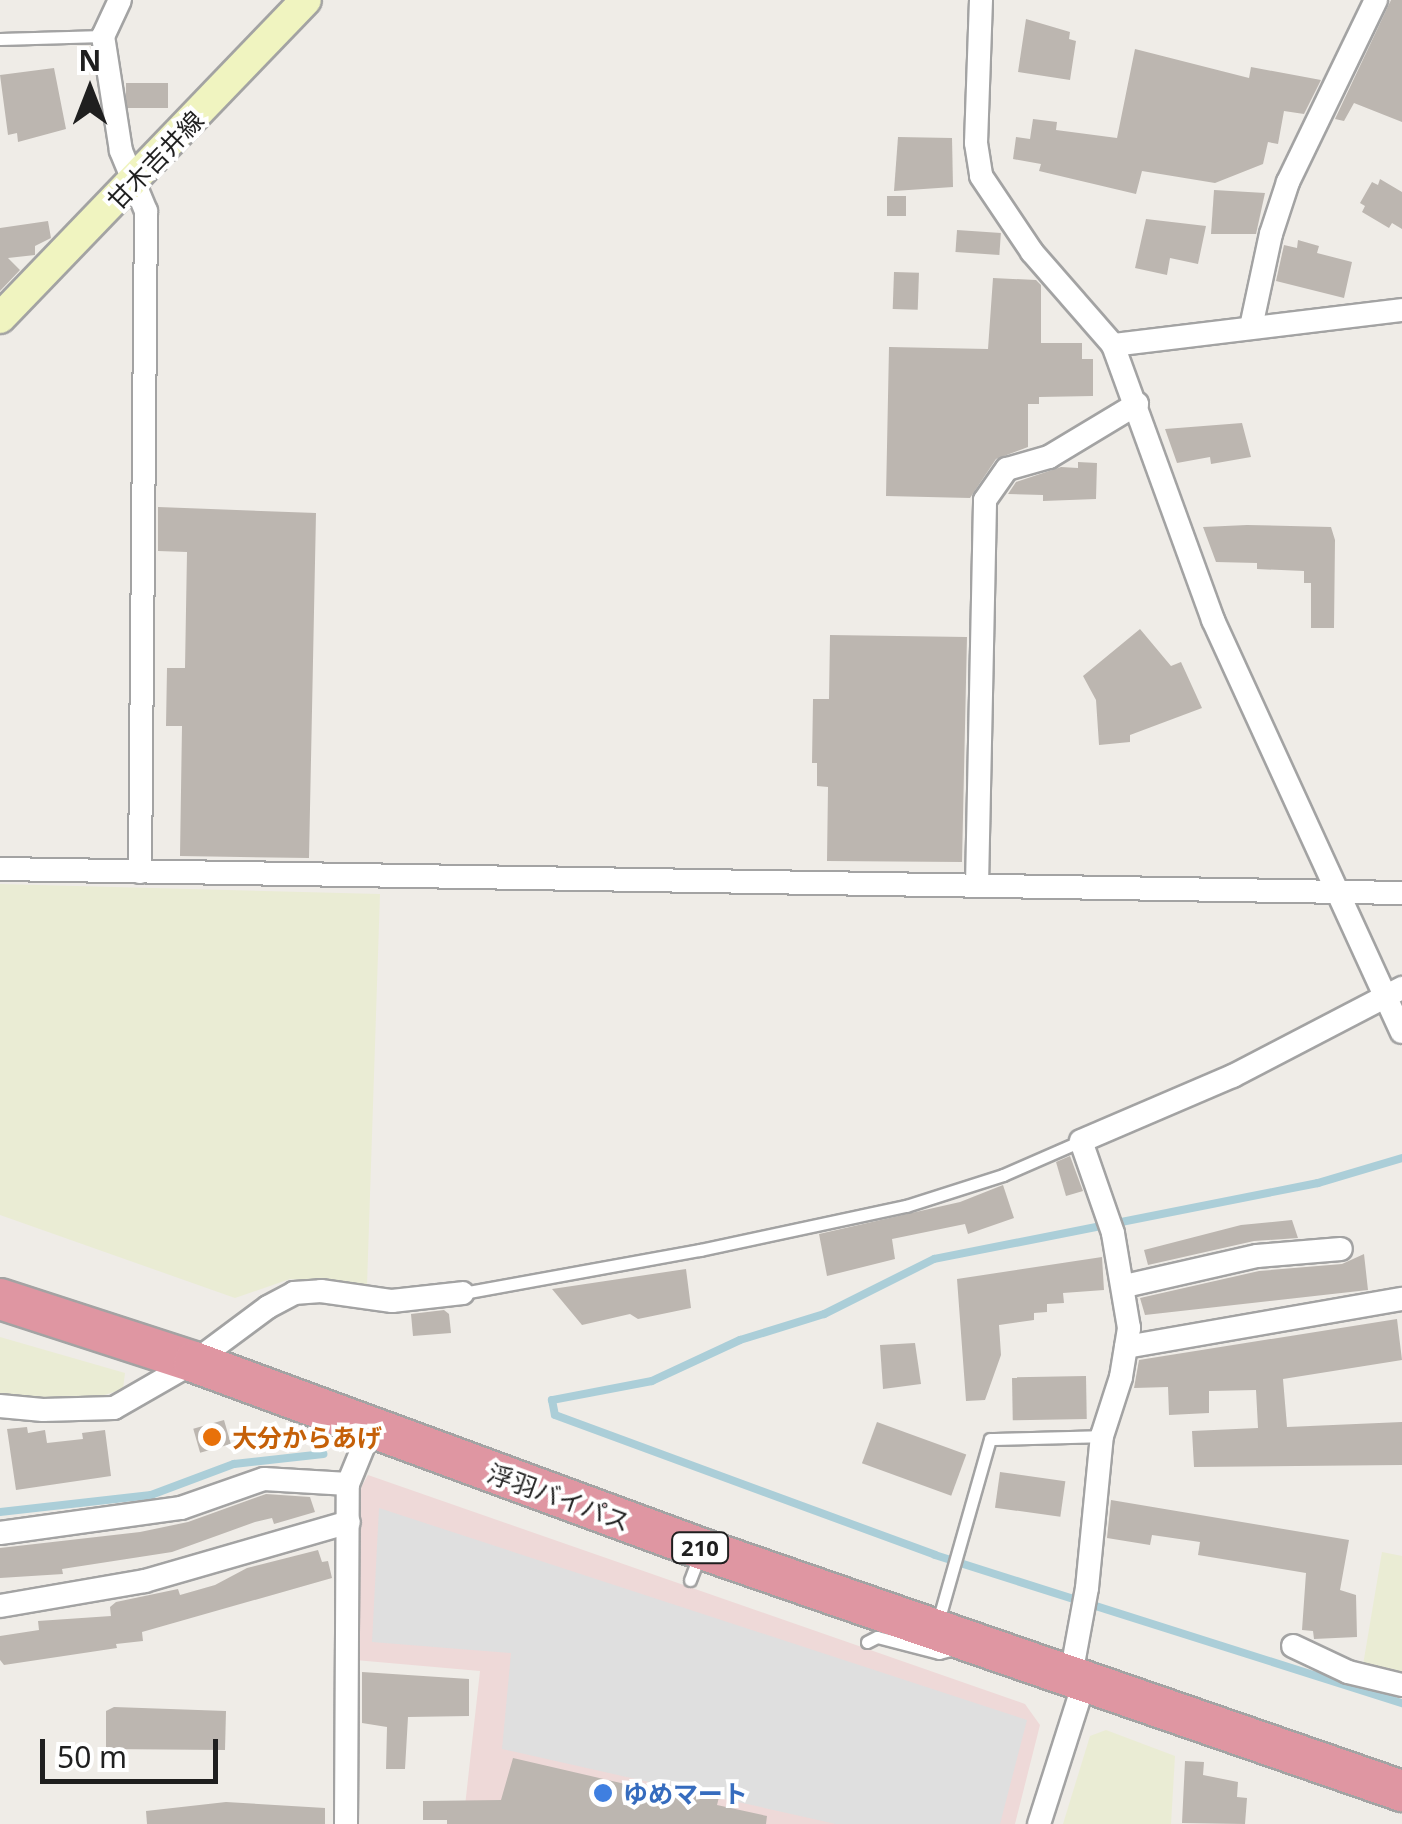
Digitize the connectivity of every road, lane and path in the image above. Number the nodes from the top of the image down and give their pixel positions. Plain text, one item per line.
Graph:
1 (120, 0) edge
2 (306, 0) edge
3 (981, 0) edge
4 (1376, 0) edge
5 (103, 36) junction
6 (0, 39) edge
7 (136, 181) junction
8 (1402, 310) edge
9 (0, 318) edge
10 (1252, 326) junction
11 (1113, 345) junction
12 (1137, 404) junction
13 (0, 869) edge
14 (140, 872) junction
15 (977, 886) junction
16 (1339, 893) junction
17 (1402, 893) edge
18 (1393, 992) edge
19 (1402, 1032) edge
20 (1082, 1142) junction
21 (1340, 1249) dead end
22 (1125, 1286) junction
23 (463, 1293) joint
24 (1402, 1299) edge
25 (0, 1300) edge
26 (1126, 1347) junction
27 (194, 1362) junction
28 (0, 1406) edge
29 (370, 1428) junction
30 (1102, 1436) junction
31 (348, 1484) junction
32 (349, 1522) junction
33 (0, 1533) edge
34 (0, 1606) edge
35 (936, 1630) junction
36 (867, 1642) dead end
37 (978, 1644) junction
38 (1293, 1646) dead end
39 (1078, 1678) junction
40 (1402, 1686) edge
41 (1402, 1791) edge
42 (346, 1824) edge
43 (1040, 1824) edge

1 - 5 street
2 - 7 main road, 甘木吉井線
3 - 11 street
4 - 10 street
5 - 6 lane
5 - 7 street
7 - 9 main road, 甘木吉井線
7 - 14 street
8 - 10 street
10 - 11 street
11 - 12 street
12 - 15 street
12 - 16 street
13 - 14 street
14 - 15 street
15 - 16 street
16 - 17 street
16 - 18 street
18 - 19 street
18 - 20 street
20 - 22 street
20 - 23 lane
21 - 22 street
22 - 26 street
23 - 27 street
24 - 26 street
25 - 27 highway, 浮羽バイパス / 210
26 - 30 street
27 - 28 street
27 - 29 highway, 浮羽バイパス / 210
29 - 31 street
29 - 35 highway, 浮羽バイパス / 210
30 - 35 lane
30 - 39 street
31 - 32 street
31 - 33 street
32 - 34 street
32 - 42 street
35 - 37 highway, 浮羽バイパス / 210
36 - 37 lane
37 - 39 highway, 浮羽バイパス / 210
38 - 40 street
39 - 41 highway, 浮羽バイパス / 210
39 - 43 street

